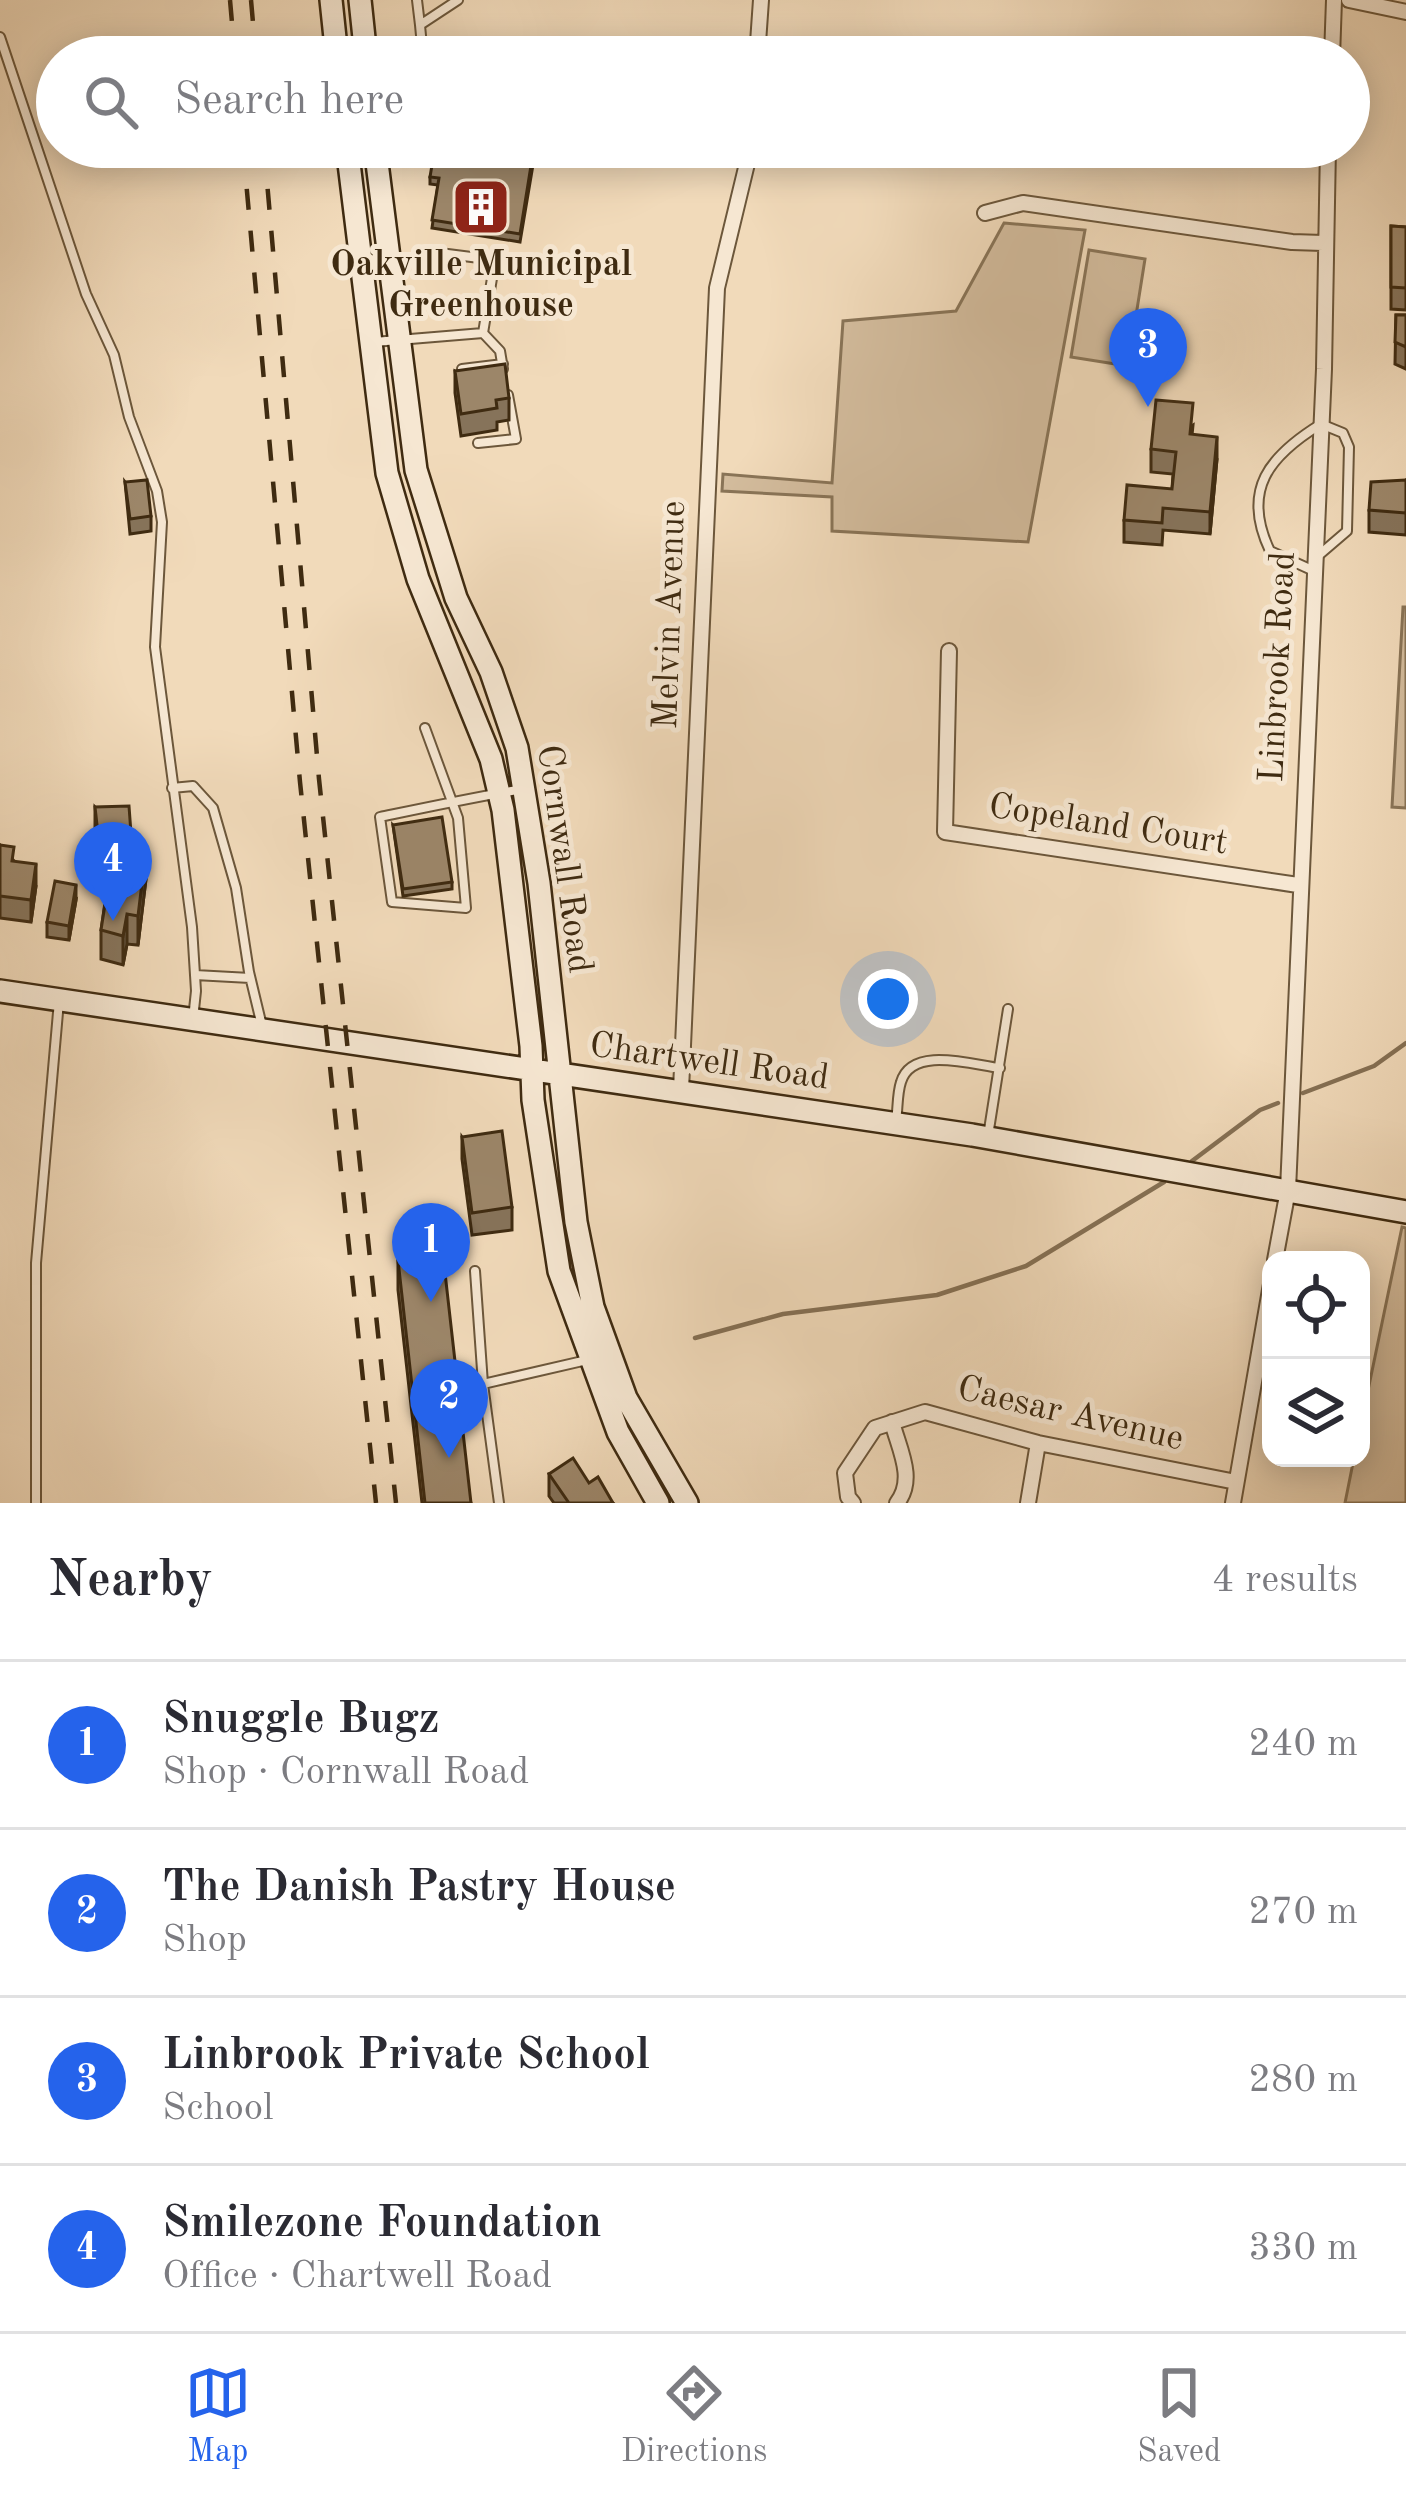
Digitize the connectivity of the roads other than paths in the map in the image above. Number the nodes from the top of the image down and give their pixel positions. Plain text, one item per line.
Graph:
1 (331, 0) edge
2 (360, 0) edge
3 (417, 0) edge
4 (458, 0) edge
5 (761, 0) edge
6 (1334, 0) edge
7 (1349, 0) edge
8 (1406, 12) edge
9 (420, 25) junction
10 (335, 36) edge
11 (364, 36) edge
12 (421, 36) edge
13 (758, 36) edge
14 (1333, 36) edge
15 (0, 37) edge
16 (36, 145) edge
17 (44, 168) edge
18 (349, 168) edge
19 (377, 168) edge
20 (746, 168) edge
21 (1327, 168) edge
22 (985, 213) dead end
23 (1323, 243) junction
24 (432, 252) dead end
25 (483, 333) junction
26 (397, 340) junction
27 (368, 343) junction
28 (502, 364) junction
29 (462, 369) edge
30 (1321, 424) junction
31 (478, 443) dead end
32 (1314, 565) junction
33 (949, 651) dead end
34 (424, 728) dead end
35 (172, 788) junction
36 (524, 789) junction
37 (499, 793) junction
38 (454, 802) junction
39 (1298, 885) junction
40 (195, 975) junction
41 (250, 978) junction
42 (0, 991) edge
43 (59, 1000) junction
44 (1008, 1009) dead end
45 (192, 1021) junction
46 (264, 1032) junction
47 (1000, 1068) junction
48 (532, 1071) junction
49 (558, 1075) junction
50 (681, 1090) junction
51 (896, 1123) junction
52 (988, 1138) junction
53 (1288, 1190) junction
54 (1406, 1212) edge
55 (1277, 1251) edge
56 (475, 1271) dead end
57 (1262, 1335) edge
58 (590, 1359) junction
59 (483, 1384) junction
60 (892, 1422) junction
61 (1038, 1443) junction
62 (1236, 1482) junction
63 (36, 1503) edge
64 (499, 1503) edge
65 (658, 1503) edge
66 (687, 1503) edge
67 (853, 1503) edge
68 (897, 1503) edge
69 (1028, 1503) edge
70 (1233, 1503) edge

1 - 10 main road
2 - 11 main road
3 - 9 lane
4 - 9 lane
5 - 13 street
6 - 14 street
7 - 8 street
9 - 12 lane
15 - 16 lane
17 - 35 lane
18 - 27 main road, Cornwall Road
19 - 26 main road, Cornwall Road
20 - 50 street, Melvin Avenue
21 - 23 street, Linbrook Road
22 - 23 street
23 - 30 street, Linbrook Road
24 - 25 lane
25 - 26 lane
25 - 28 lane
26 - 27 lane
26 - 36 main road, Cornwall Road
27 - 37 main road, Cornwall Road
28 - 29 lane
28 - 31 lane
30 - 32 street, Linbrook Road
30 - 32 lane
30 - 32 lane
32 - 39 street, Linbrook Road
33 - 39 street, Copeland Court
34 - 38 lane
35 - 40 lane
35 - 41 lane
36 - 37 lane
36 - 49 main road, Cornwall Road
37 - 38 lane
37 - 48 main road, Cornwall Road
38 - 38 lane
39 - 53 street, Linbrook Road
40 - 41 lane
40 - 45 lane
41 - 46 lane
42 - 43 main road, Chartwell Road
43 - 45 main road, Chartwell Road
43 - 63 lane
44 - 47 lane
45 - 46 main road, Chartwell Road
46 - 48 main road, Chartwell Road
47 - 51 lane
47 - 52 lane
48 - 49 main road, Chartwell Road
48 - 58 main road, Cornwall Road
49 - 50 main road, Chartwell Road
49 - 66 main road, Cornwall Road
50 - 51 main road, Chartwell Road
51 - 52 main road, Chartwell Road
52 - 53 main road, Chartwell Road
53 - 54 main road, Chartwell Road
53 - 55 street, Linbrook Road
56 - 59 lane
57 - 62 street
58 - 59 lane
58 - 65 main road, Cornwall Road
59 - 64 lane
60 - 61 street, Caesar Avenue
60 - 67 street
60 - 68 street
61 - 62 street, Caesar Avenue
61 - 69 street
62 - 70 street

